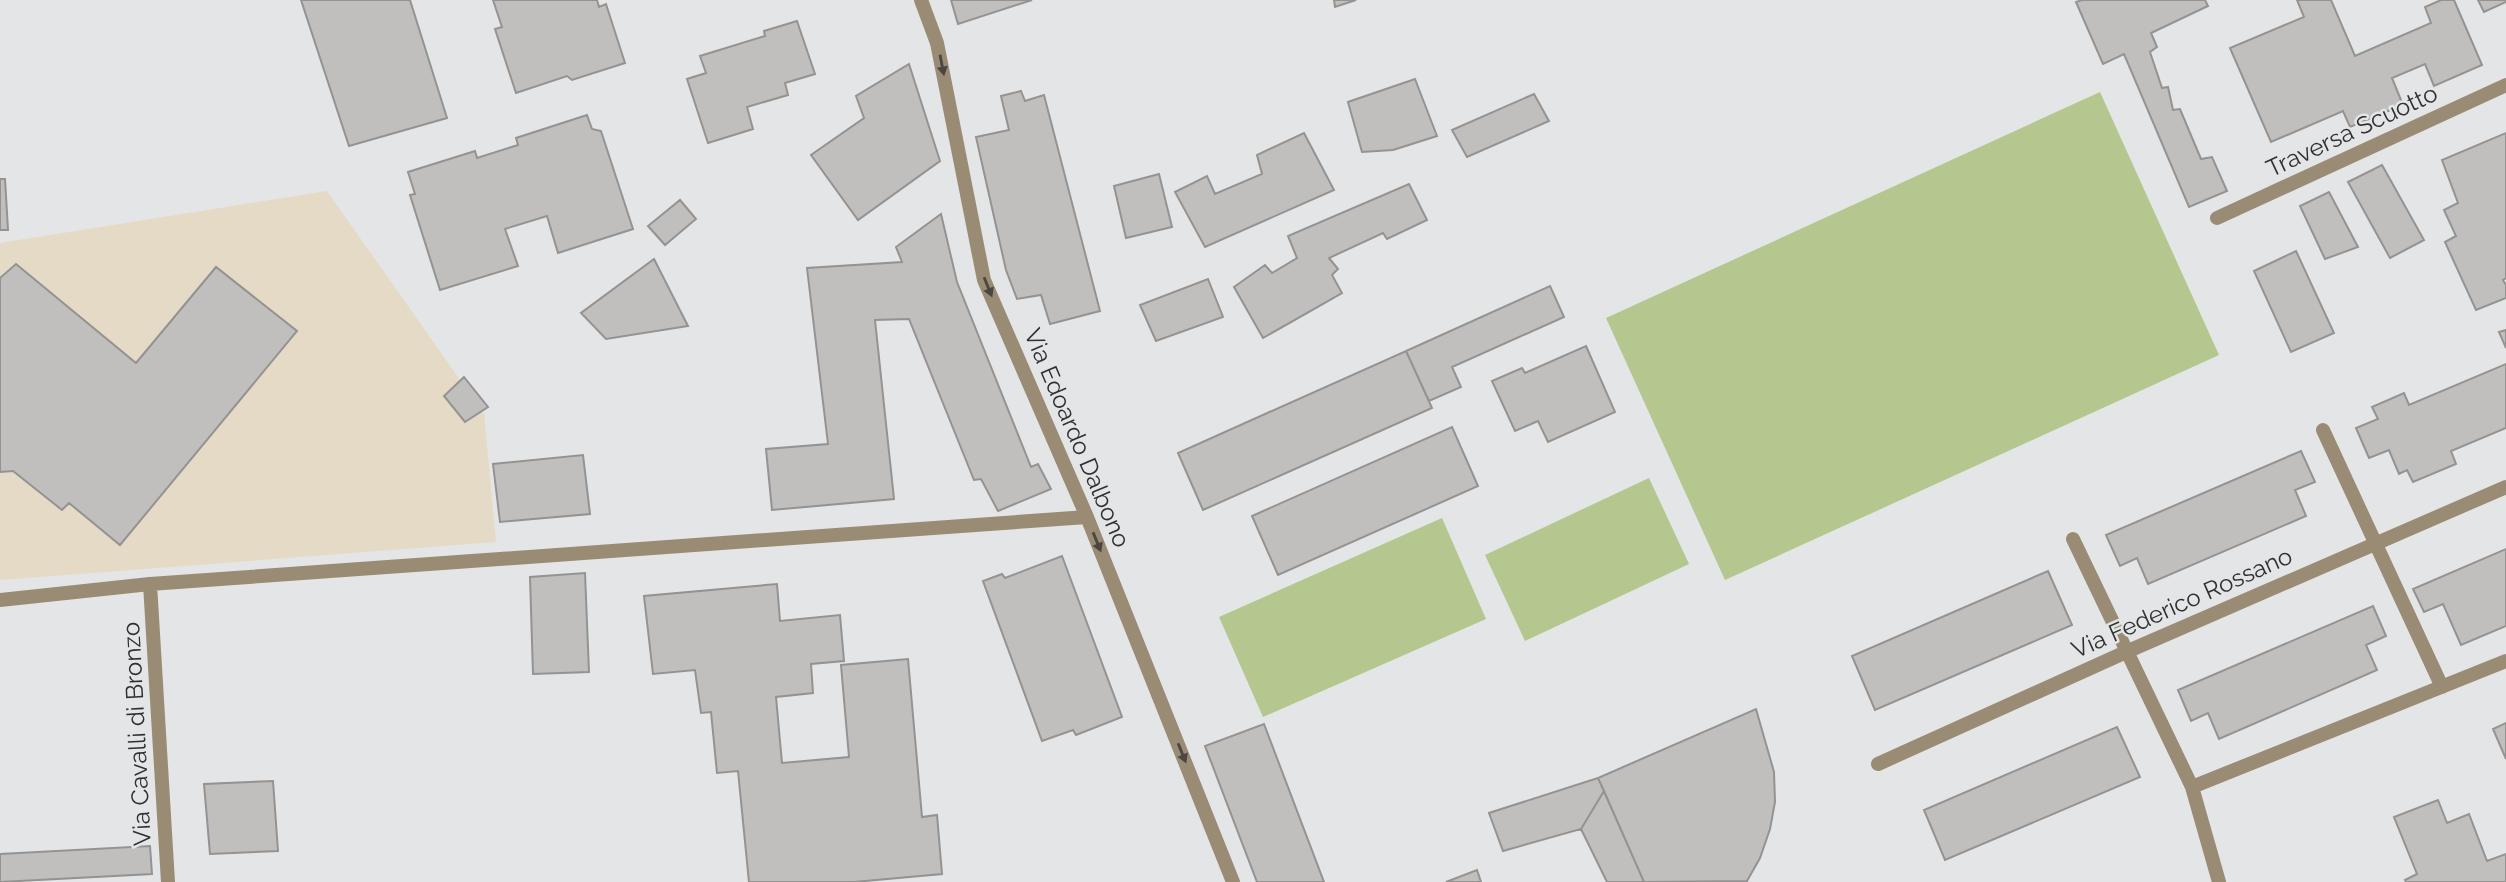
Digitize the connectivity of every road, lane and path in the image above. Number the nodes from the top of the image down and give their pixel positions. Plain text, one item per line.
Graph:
1 (921, 0) edge
2 (2506, 85) edge
3 (2217, 218) dead end
4 (2323, 430) dead end
5 (2506, 487) edge
6 (1087, 517) junction
7 (2073, 539) dead end
8 (2375, 543) junction
9 (150, 584) junction
10 (0, 600) edge
11 (2126, 652) junction
12 (2506, 661) edge
13 (2442, 687) junction
14 (1878, 764) dead end
15 (2192, 786) junction
16 (168, 882) edge
17 (1233, 882) edge
18 (2219, 882) edge

1 -> 6 street, Via Edoardo Dalbono
2 - 3 street, Traversa Scuotto
4 - 8 street
5 - 8 street, Via Federico Rossano
6 - 9 street
6 -> 17 street, Via Edoardo Dalbono
7 - 11 street
8 - 11 street, Via Federico Rossano
8 - 13 street
9 - 10 street
9 - 16 street, Via Cavalli di Bronzo
11 - 14 street, Via Federico Rossano
11 - 15 street
12 - 13 street
13 - 15 street
15 - 18 street

